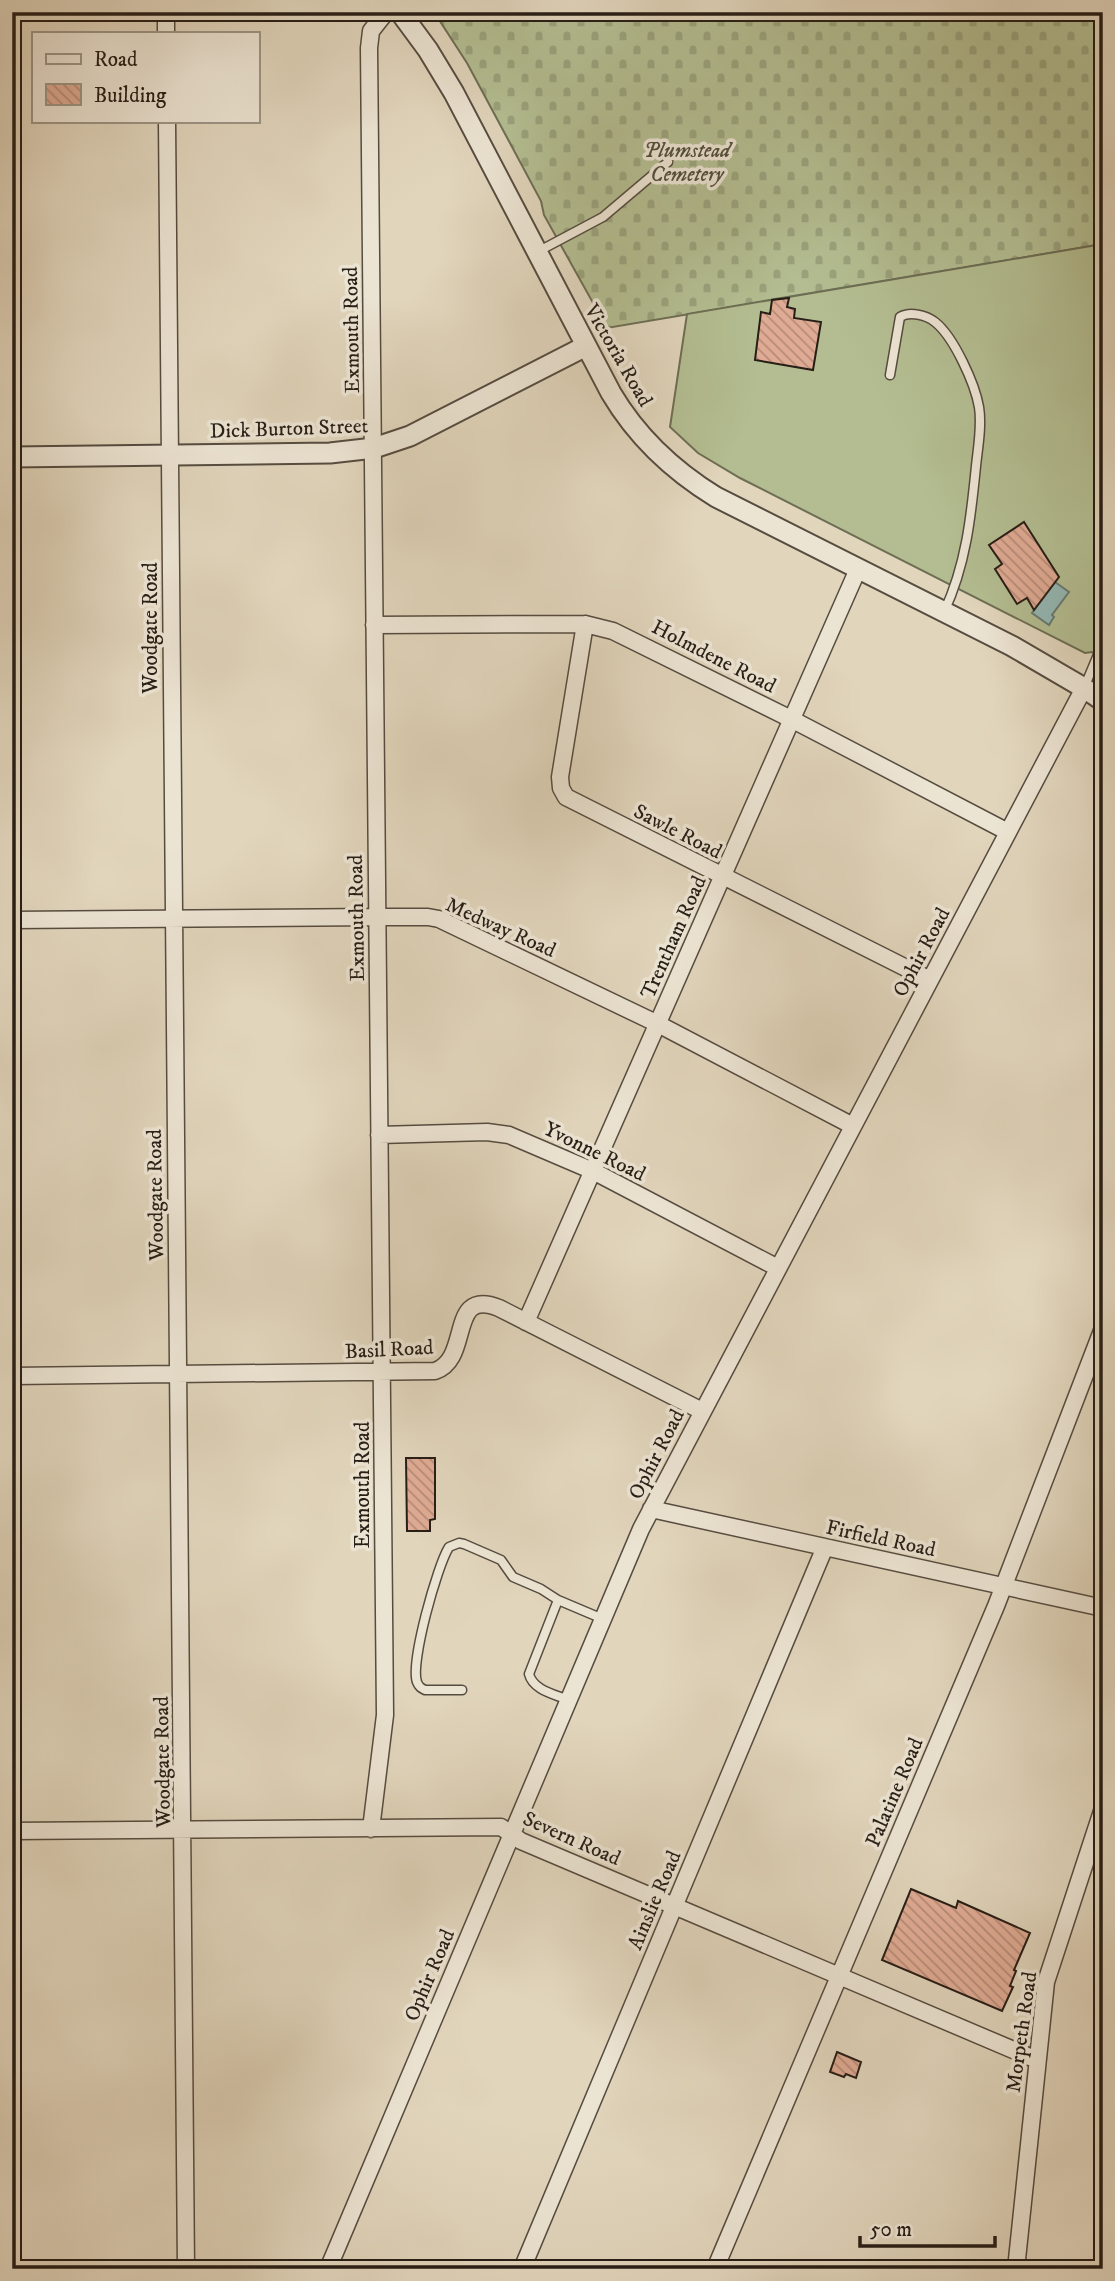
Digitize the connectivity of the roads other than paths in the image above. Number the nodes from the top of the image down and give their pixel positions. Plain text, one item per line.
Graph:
1 (166, 12) edge
2 (386, 12) edge
3 (400, 12) edge
4 (166, 32) edge
5 (167, 122) edge
6 (668, 162) dead end
7 (536, 252) junction
8 (586, 346) junction
9 (890, 374) dead end
10 (373, 448) junction
11 (170, 454) junction
12 (12, 457) edge
13 (858, 569) junction
14 (944, 612) junction
15 (1103, 620) edge
16 (585, 624) junction
17 (374, 625) junction
18 (1102, 645) edge
19 (1084, 688) junction
20 (1103, 701) edge
21 (793, 720) junction
22 (1008, 832) junction
23 (722, 876) junction
24 (378, 917) junction
25 (173, 919) junction
26 (12, 920) edge
27 (930, 980) junction
28 (658, 1024) junction
29 (853, 1126) junction
30 (379, 1135) junction
31 (593, 1171) junction
32 (778, 1268) junction
33 (526, 1322) junction
34 (1103, 1328) edge
35 (383, 1372) junction
36 (179, 1375) junction
37 (12, 1376) edge
38 (702, 1411) junction
39 (651, 1509) junction
40 (825, 1547) junction
41 (1004, 1586) junction
42 (558, 1600) junction
43 (1103, 1608) edge
44 (603, 1619) junction
45 (461, 1690) dead end
46 (568, 1700) junction
47 (1103, 1808) edge
48 (371, 1829) junction
49 (184, 1830) junction
50 (12, 1831) edge
51 (512, 1835) junction
52 (675, 1905) junction
53 (838, 1975) junction
54 (1037, 2060) junction
55 (186, 2269) edge
56 (328, 2269) edge
57 (522, 2269) edge
58 (715, 2269) edge
59 (1016, 2269) edge

1 - 4 street
2 - 10 street, Exmouth Road
3 - 7 street, Victoria Road
5 - 11 street, Woodgate Road
6 - 7 lane
7 - 8 street, Victoria Road
8 - 10 street, Dick Burton Street
8 - 13 street, Victoria Road
9 - 14 lane
10 - 11 street, Dick Burton Street
10 - 17 street, Exmouth Road
11 - 12 street, Dick Burton Street
11 - 25 street, Woodgate Road
13 - 14 street, Victoria Road
13 - 21 street, Trentham Road
14 - 19 street, Victoria Road
15 - 18 lane
16 - 17 street, Holmdene Road
16 - 21 street, Holmdene Road
16 - 23 street, Sawle Road
17 - 24 street, Exmouth Road
18 - 19 lane
19 - 20 street, Victoria Road
19 - 22 street, Ophir Road
21 - 22 street, Holmdene Road
21 - 23 street, Trentham Road
22 - 27 street, Ophir Road
23 - 27 street, Sawle Road
23 - 28 street, Trentham Road
24 - 25 street, Medway Road
24 - 28 street, Medway Road
24 - 30 street, Exmouth Road
25 - 26 street, Medway Road
25 - 36 street, Woodgate Road
27 - 29 street, Ophir Road
28 - 29 street, Medway Road
28 - 31 street, Trentham Road
29 - 32 street, Ophir Road
30 - 31 street, Yvonne Road
30 - 35 street, Exmouth Road
31 - 32 street, Yvonne Road
31 - 33 street, Trentham Road
32 - 38 street, Ophir Road
33 - 35 street, Basil Road
33 - 38 street, Basil Road
34 - 41 street, Palatine Road
35 - 36 street, Basil Road
35 - 48 street, Exmouth Road
36 - 37 street, Basil Road
36 - 49 street, Woodgate Road
38 - 39 street, Ophir Road
39 - 40 street, Firfield Road
39 - 44 street, Ophir Road
40 - 41 street, Firfield Road
40 - 52 street, Ainslie Road
41 - 43 street, Firfield Road
41 - 53 street, Palatine Road
42 - 44 lane
42 - 45 lane
42 - 46 lane
44 - 46 street, Ophir Road
46 - 51 street, Ophir Road
47 - 54 street, Morpeth Road
48 - 49 street, Severn Road
48 - 51 street, Severn Road
49 - 50 street, Severn Road
49 - 55 street, Woodgate Road
51 - 52 street, Severn Road
51 - 56 street, Ophir Road
52 - 53 street, Severn Road
52 - 57 street, Ainslie Road
53 - 54 street, Severn Road
53 - 58 street, Palatine Road
54 - 59 street, Morpeth Road

